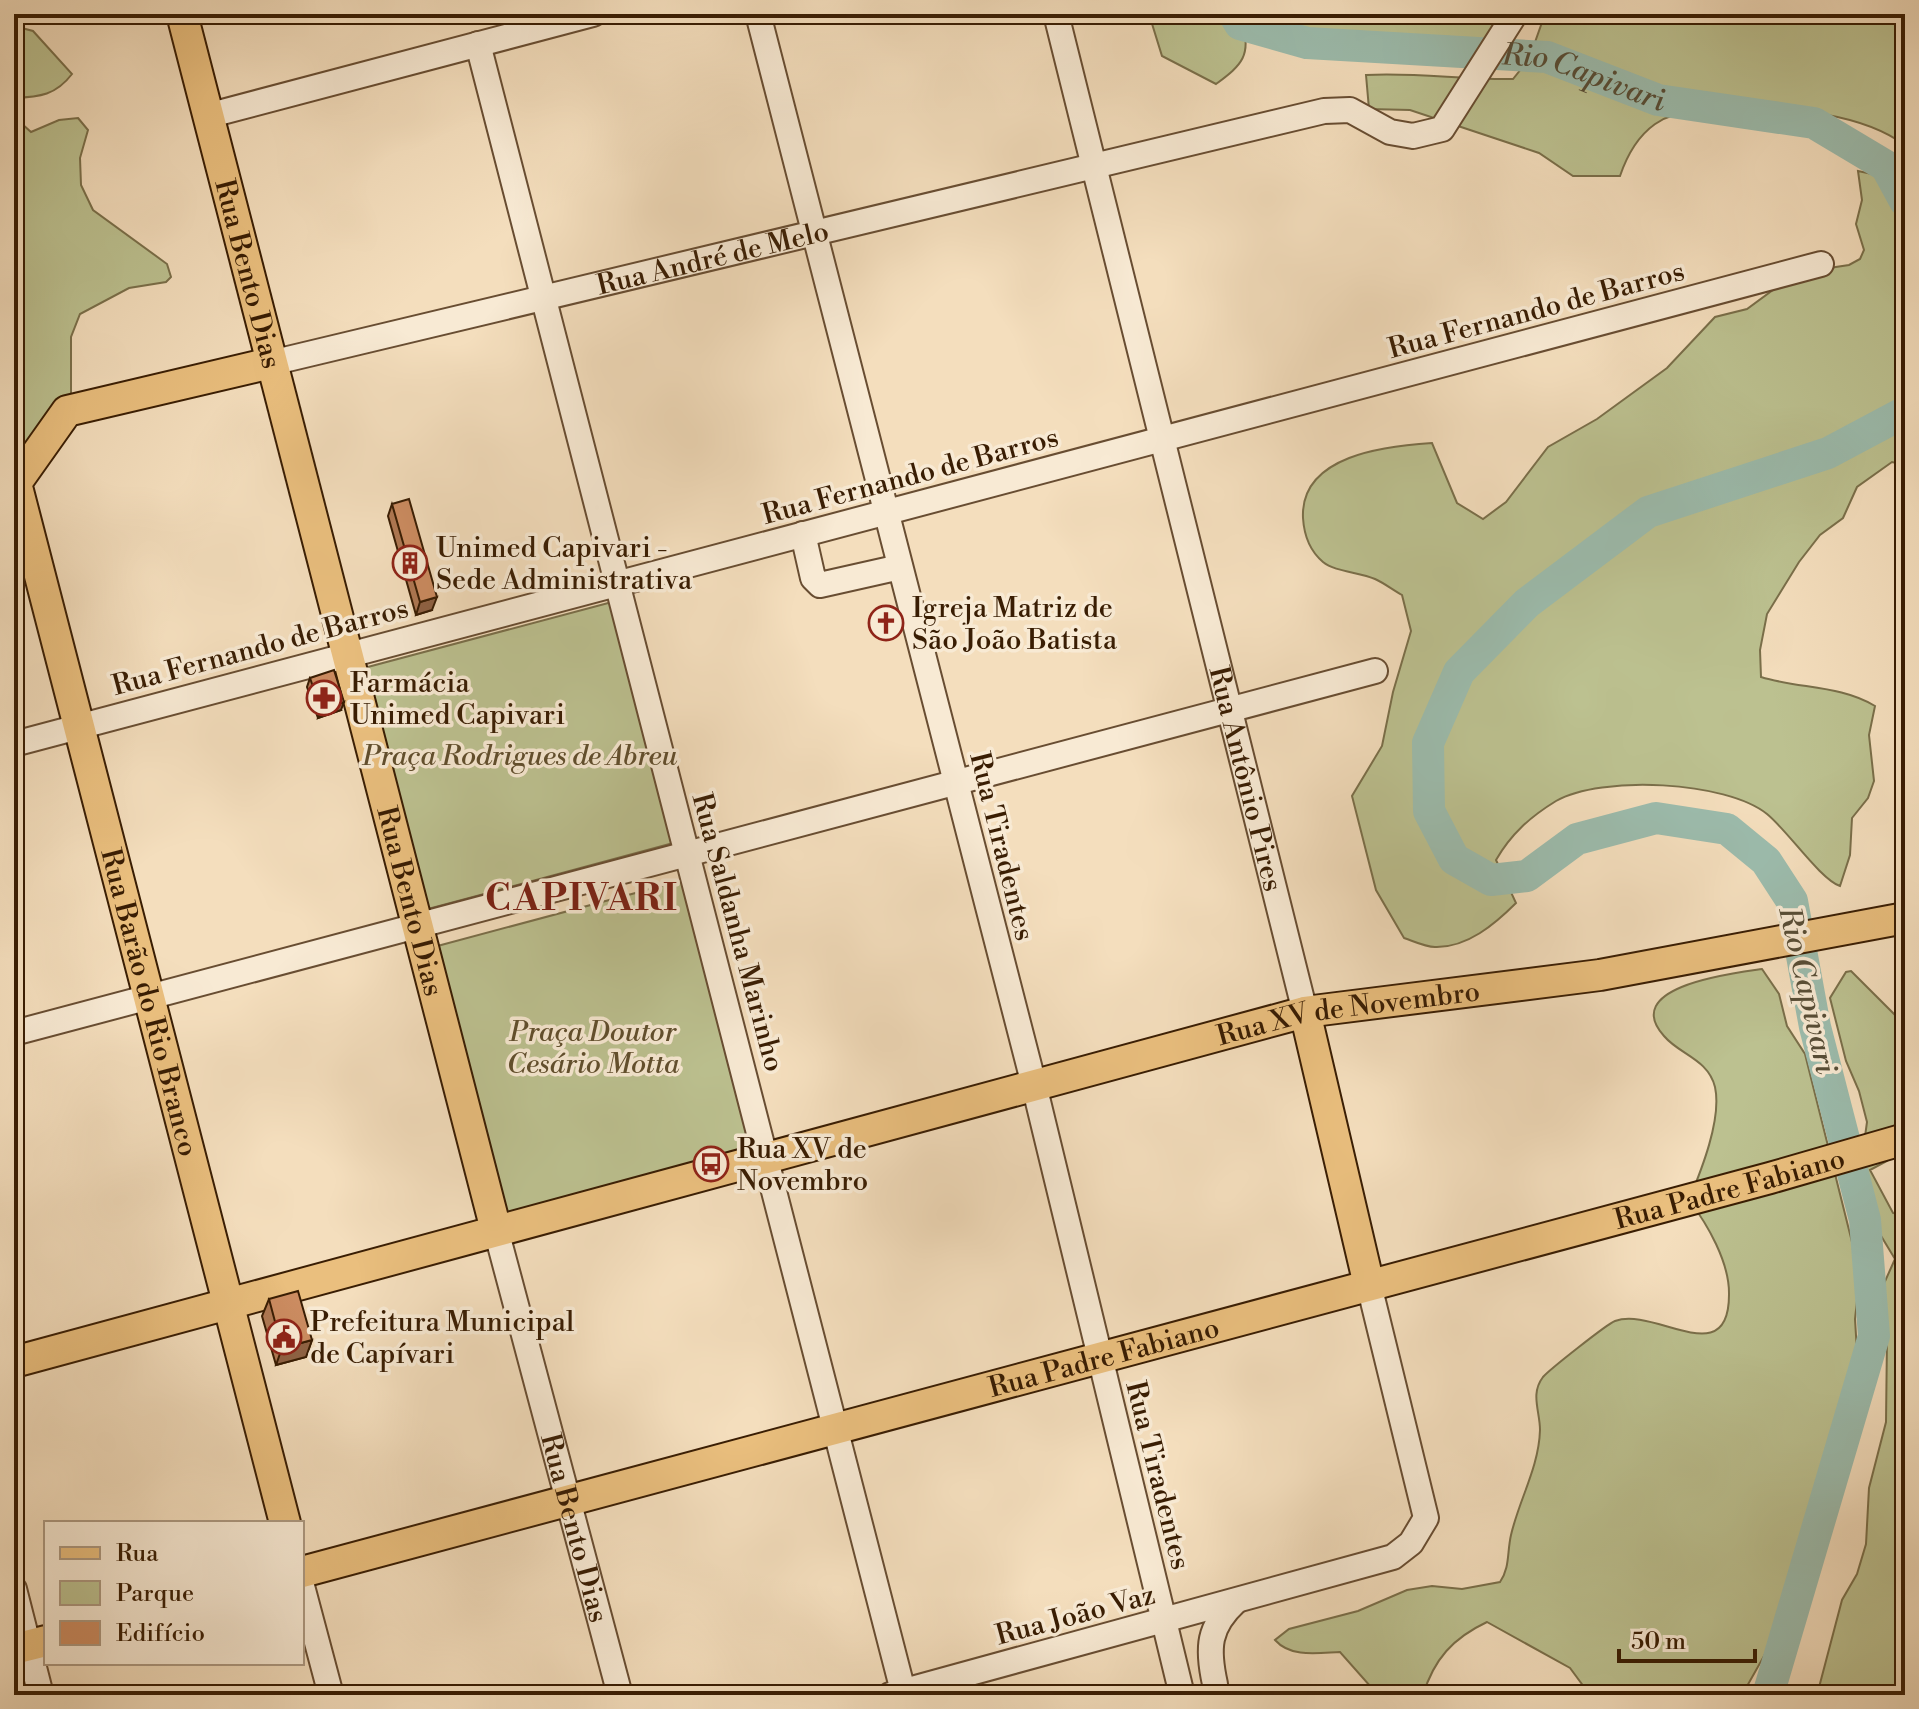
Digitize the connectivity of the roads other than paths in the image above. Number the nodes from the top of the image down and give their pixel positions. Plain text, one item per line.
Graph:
1 (182, 14) edge
2 (593, 14) edge
3 (758, 14) edge
4 (1056, 14) edge
5 (1515, 14) edge
6 (478, 44) junction
7 (207, 116) junction
8 (1094, 167) junction
9 (815, 235) junction
10 (1821, 264) dead end
11 (544, 299) junction
12 (271, 363) junction
13 (1162, 440) junction
14 (16, 483) joint
15 (886, 512) junction
16 (19, 515) edge
17 (803, 534) junction
18 (900, 567) junction
19 (617, 582) junction
20 (347, 653) junction
21 (1375, 671) dead end
22 (1229, 710) junction
23 (79, 726) junction
24 (14, 744) edge
25 (956, 783) junction
26 (688, 854) junction
27 (1905, 918) edge
28 (417, 924) junction
29 (148, 997) junction
30 (1305, 1012) junction
31 (14, 1033) edge
32 (1034, 1085) junction
33 (1903, 1139) edge
34 (766, 1157) junction
35 (496, 1230) junction
36 (1369, 1285) junction
37 (227, 1305) junction
38 (1100, 1357) junction
39 (14, 1362) edge
40 (836, 1428) junction
41 (568, 1500) junction
42 (284, 1521) edge
43 (1411, 1543) joint
44 (304, 1571) edge
45 (14, 1589) edge
46 (304, 1594) edge
47 (1237, 1600) junction
48 (1164, 1621) junction
49 (29, 1645) edge
50 (1218, 1687) edge
51 (899, 1694) edge
52 (41, 1695) edge
53 (331, 1695) edge
54 (620, 1695) edge
55 (1183, 1695) edge

1 - 7 main road, Rua Bento Dias
2 - 6 street
3 - 9 street, Rua Tiradentes
4 - 8 street, Rua Antônio Pires
5 - 8 street, Rua André de Melo
6 - 7 street
6 - 11 street, Rua Saldanha Marinho
7 - 12 main road, Rua Bento Dias
8 - 9 street, Rua André de Melo
8 - 13 street, Rua Antônio Pires
9 - 11 street, Rua André de Melo
9 - 15 street, Rua Tiradentes
10 - 13 street, Rua Fernando de Barros
11 - 12 street, Rua André de Melo
11 - 19 street, Rua Saldanha Marinho
12 - 14 main road, Rua André de Melo
12 - 20 main road, Rua Bento Dias
13 - 15 street, Rua Fernando de Barros
13 - 22 street, Rua Antônio Pires
14 - 16 main road, Rua Barão do Rio Branco
15 - 17 street, Rua Fernando de Barros
15 - 18 street, Rua Tiradentes
16 - 23 main road, Rua Barão do Rio Branco
17 - 18 street
17 - 19 street, Rua Fernando de Barros
18 - 25 street, Rua Tiradentes
19 - 20 street, Rua Fernando de Barros
19 - 26 street, Rua Saldanha Marinho
20 - 23 street, Rua Fernando de Barros
20 - 28 main road, Rua Bento Dias
21 - 22 street
22 - 25 street
22 - 30 street, Rua Antônio Pires
23 - 24 street, Rua Fernando de Barros
23 - 29 main road, Rua Barão do Rio Branco
25 - 26 street
25 - 32 street, Rua Tiradentes
26 - 28 street
26 - 34 street, Rua Saldanha Marinho
27 - 30 main road, Rua XV de Novembro
28 - 29 street
28 - 35 main road, Rua Bento Dias
29 - 31 street
29 - 37 main road, Rua Barão do Rio Branco
30 - 32 main road, Rua XV de Novembro
30 - 36 main road, Rua Antônio Pires
32 - 34 main road, Rua XV de Novembro
32 - 38 street, Rua Tiradentes
33 - 36 main road, Rua Padre Fabiano
34 - 35 main road, Rua XV de Novembro
34 - 40 street, Rua Saldanha Marinho
35 - 37 main road, Rua XV de Novembro
35 - 41 street, Rua Bento Dias
36 - 38 main road, Rua Padre Fabiano
36 - 43 street, Rua Antônio Pires
37 - 39 main road, Rua XV de Novembro
37 - 42 main road, Rua Barão do Rio Branco
38 - 40 main road, Rua Padre Fabiano
38 - 48 street, Rua Tiradentes
40 - 41 main road, Rua Padre Fabiano
40 - 51 street, Rua Saldanha Marinho
41 - 44 main road, Rua Padre Fabiano
41 - 54 street, Rua Bento Dias
43 - 47 street, Rua João Vaz
45 - 49 street
46 - 53 street
47 - 48 street, Rua João Vaz
47 - 50 street
48 - 50 street
48 - 51 street, Rua João Vaz
48 - 55 street, Rua Tiradentes
49 - 52 street
50 - 55 street

